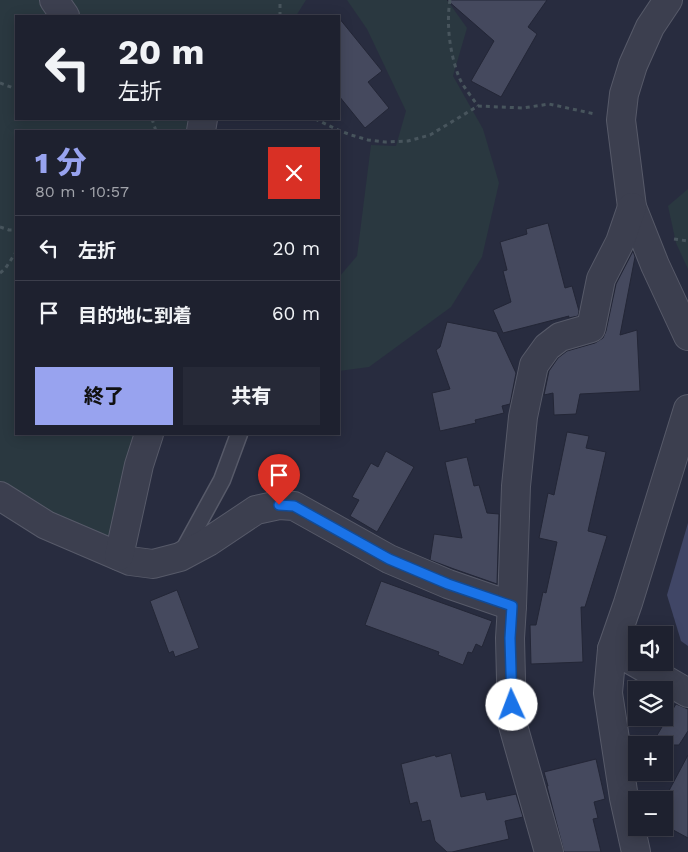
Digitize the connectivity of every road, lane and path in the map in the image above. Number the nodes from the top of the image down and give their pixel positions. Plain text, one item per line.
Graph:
1 (54, 0) edge
2 (280, 0) edge
3 (450, 0) edge
4 (668, 0) edge
5 (64, 15) edge
6 (280, 15) edge
7 (0, 83) edge
8 (15, 89) edge
9 (478, 106) junction
10 (318, 120) edge
11 (621, 120) junction
12 (338, 130) edge
13 (340, 131) edge
14 (632, 208) junction
15 (0, 227) edge
16 (15, 230) edge
17 (15, 254) edge
18 (0, 273) edge
19 (688, 336) edge
20 (688, 409) edge
21 (149, 435) edge
22 (239, 435) edge
23 (0, 496) edge
24 (120, 556) junction
25 (180, 557) junction
26 (512, 606) junction
27 (612, 649) junction
28 (688, 693) edge
29 (549, 852) edge
30 (636, 852) edge

1 - 5 street
2 - 6 path
3 - 9 path
4 - 11 street
7 - 8 path
9 - 11 path
9 - 13 path
10 - 12 path
11 - 14 street
14 - 19 street
14 - 26 street
15 - 16 path
17 - 18 path
20 - 27 street
21 - 24 street
22 - 25 lane
23 - 24 street
24 - 25 street
25 - 26 street
26 - 29 street
27 - 28 street
27 - 30 street

